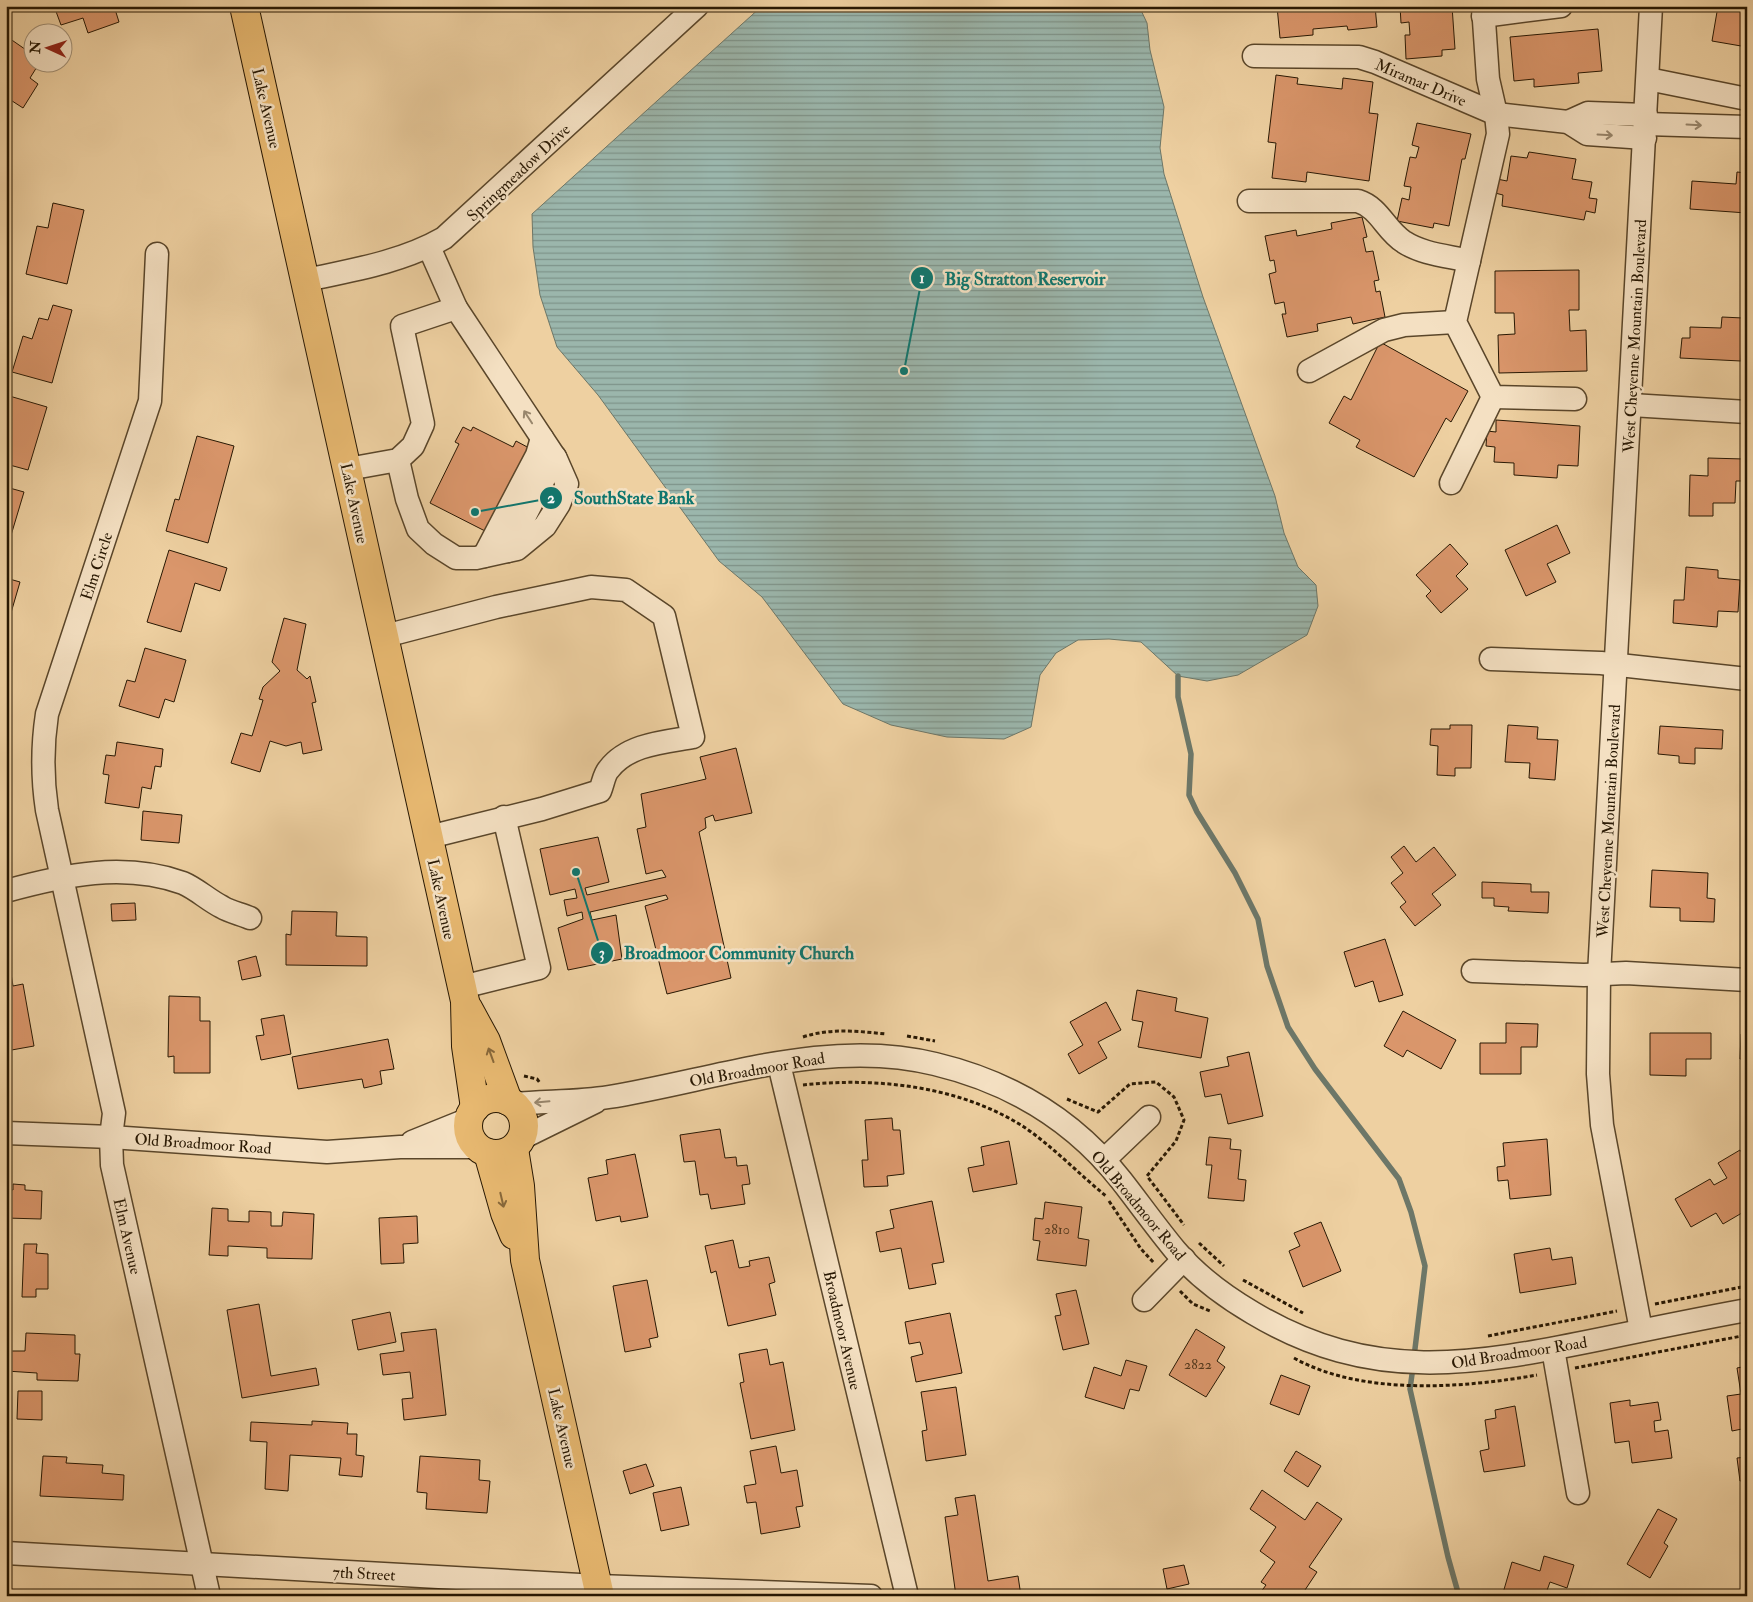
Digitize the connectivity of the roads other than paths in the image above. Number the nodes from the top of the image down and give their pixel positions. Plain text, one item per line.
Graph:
1 (244, 6) edge
2 (697, 6) edge
3 (1562, 6) edge
4 (1650, 6) edge
5 (1483, 11) edge
6 (1254, 56) dead end
7 (1648, 78) junction
8 (1747, 99) edge
9 (1496, 114) junction
10 (1645, 126) junction
11 (1747, 127) edge
12 (1249, 201) dead end
13 (429, 247) junction
14 (158, 254) dead end
15 (1469, 261) junction
16 (306, 280) junction
17 (456, 308) junction
18 (1455, 322) junction
19 (1309, 371) dead end
20 (1493, 397) junction
21 (1575, 399) dead end
22 (1631, 405) junction
23 (1747, 412) edge
24 (551, 453) junction
25 (398, 460) junction
26 (348, 469) junction
27 (1451, 484) dead end
28 (501, 552) junction
29 (385, 636) junction
30 (1490, 659) dead end
31 (1617, 666) junction
32 (1747, 680) edge
33 (504, 817) junction
34 (429, 837) junction
35 (63, 876) junction
36 (6, 890) edge
37 (250, 918) dead end
38 (1473, 971) dead end
39 (1599, 975) junction
40 (1747, 980) edge
41 (463, 994) junction
42 (779, 1064) junction
43 (605, 1097) junction
44 (511, 1102) junction
45 (472, 1114) junction
46 (1149, 1117) dead end
47 (6, 1133) edge
48 (111, 1137) junction
49 (400, 1147) junction
50 (500, 1147) junction
51 (1104, 1160) junction
52 (1184, 1259) junction
53 (1144, 1300) dead end
54 (1747, 1310) edge
55 (1641, 1330) junction
56 (1552, 1349) junction
57 (1578, 1492) dead end
58 (6, 1553) edge
59 (202, 1565) junction
60 (599, 1591) edge
61 (209, 1596) edge
62 (871, 1596) edge
63 (907, 1596) edge

1 - 16 main road, Lake Avenue
2 - 13 street, Springmeadow Drive
3 - 5 street, Miramar Drive
4 - 7 street, West Cheyenne Mountain Boulevard
5 - 9 street, Miramar Drive
6 - 9 street, Miramar Drive
7 - 8 street
7 - 10 street, West Cheyenne Mountain Boulevard
9 - 10 street, Miramar Drive
9 - 15 street, Miramar Drive
10 -> 11 street, Miramar Drive
10 - 22 street, West Cheyenne Mountain Boulevard
12 - 15 street
13 - 16 street, Springmeadow Drive
13 - 17 street
14 - 35 street, Elm Circle
15 - 18 street, Miramar Drive
16 - 26 main road, Lake Avenue
24 -> 17 street
17 - 25 street
18 - 19 street
18 - 20 street
20 - 21 street
20 - 27 street
22 - 23 street
22 - 31 street, West Cheyenne Mountain Boulevard
24 - 28 street
24 - 28 street
25 - 26 street
25 - 28 street
26 - 29 main road, Lake Avenue
29 - 33 street
29 - 34 main road, Lake Avenue
30 - 31 street
31 - 32 street
31 - 39 street, West Cheyenne Mountain Boulevard
33 - 34 street
33 - 41 street
34 - 41 main road, Lake Avenue
35 - 36 street
35 - 37 street
35 - 48 street, Elm Avenue
38 - 39 street
39 - 40 street
39 - 55 street, West Cheyenne Mountain Boulevard
44 -> 41 main road, Lake Avenue
41 - 45 main road, Lake Avenue
42 - 43 street, Old Broadmoor Road
42 - 51 street, Old Broadmoor Road
42 - 63 street, Broadmoor Avenue
43 -> 44 street, Old Broadmoor Road
43 - 50 street, Old Broadmoor Road
44 - 45 main road
44 - 50 main road
45 - 49 street, Old Broadmoor Road
45 - 50 main road
46 - 51 street
47 - 48 street, Old Broadmoor Road
48 - 49 street, Old Broadmoor Road
48 - 59 street, Elm Avenue
49 - 50 street, Old Broadmoor Road
50 - 60 main road, Lake Avenue
51 - 52 street, Old Broadmoor Road
52 - 53 street
52 - 56 street, Old Broadmoor Road
54 - 55 street
55 - 56 street, Old Broadmoor Road
56 - 57 street
58 - 59 street, 7th Street
59 - 60 street, 7th Street
59 - 61 street, Elm Avenue
60 - 62 street, 7th Street

